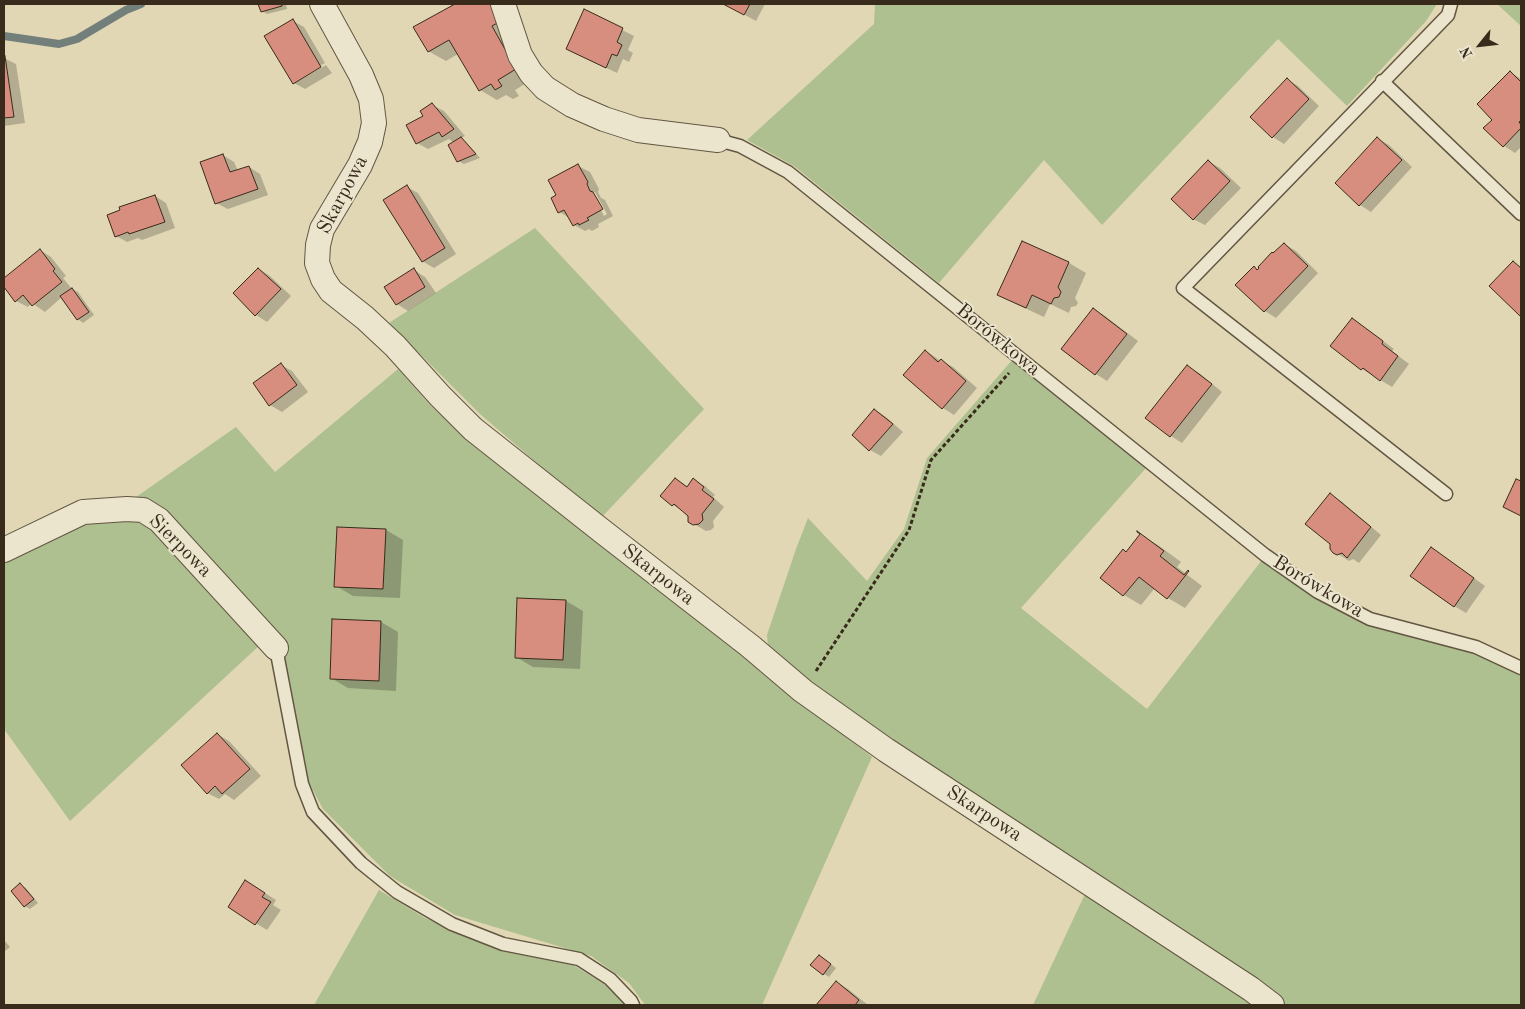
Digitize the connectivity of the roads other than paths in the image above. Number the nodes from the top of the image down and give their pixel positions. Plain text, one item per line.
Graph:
1 (322, 4) edge
2 (504, 4) edge
3 (1451, 4) edge
4 (1382, 81) junction
5 (718, 140) joint
6 (1521, 214) edge
7 (1446, 494) dead end
8 (4, 550) edge
9 (276, 648) joint
10 (1521, 668) edge
11 (633, 1005) edge
12 (1272, 1005) edge

1 - 12 street, Skarpowa
2 - 5 street, Borówkowa
3 - 4 lane
4 - 6 lane
4 - 7 lane
5 - 10 lane, Borówkowa
8 - 9 street, Sierpowa
9 - 11 lane

